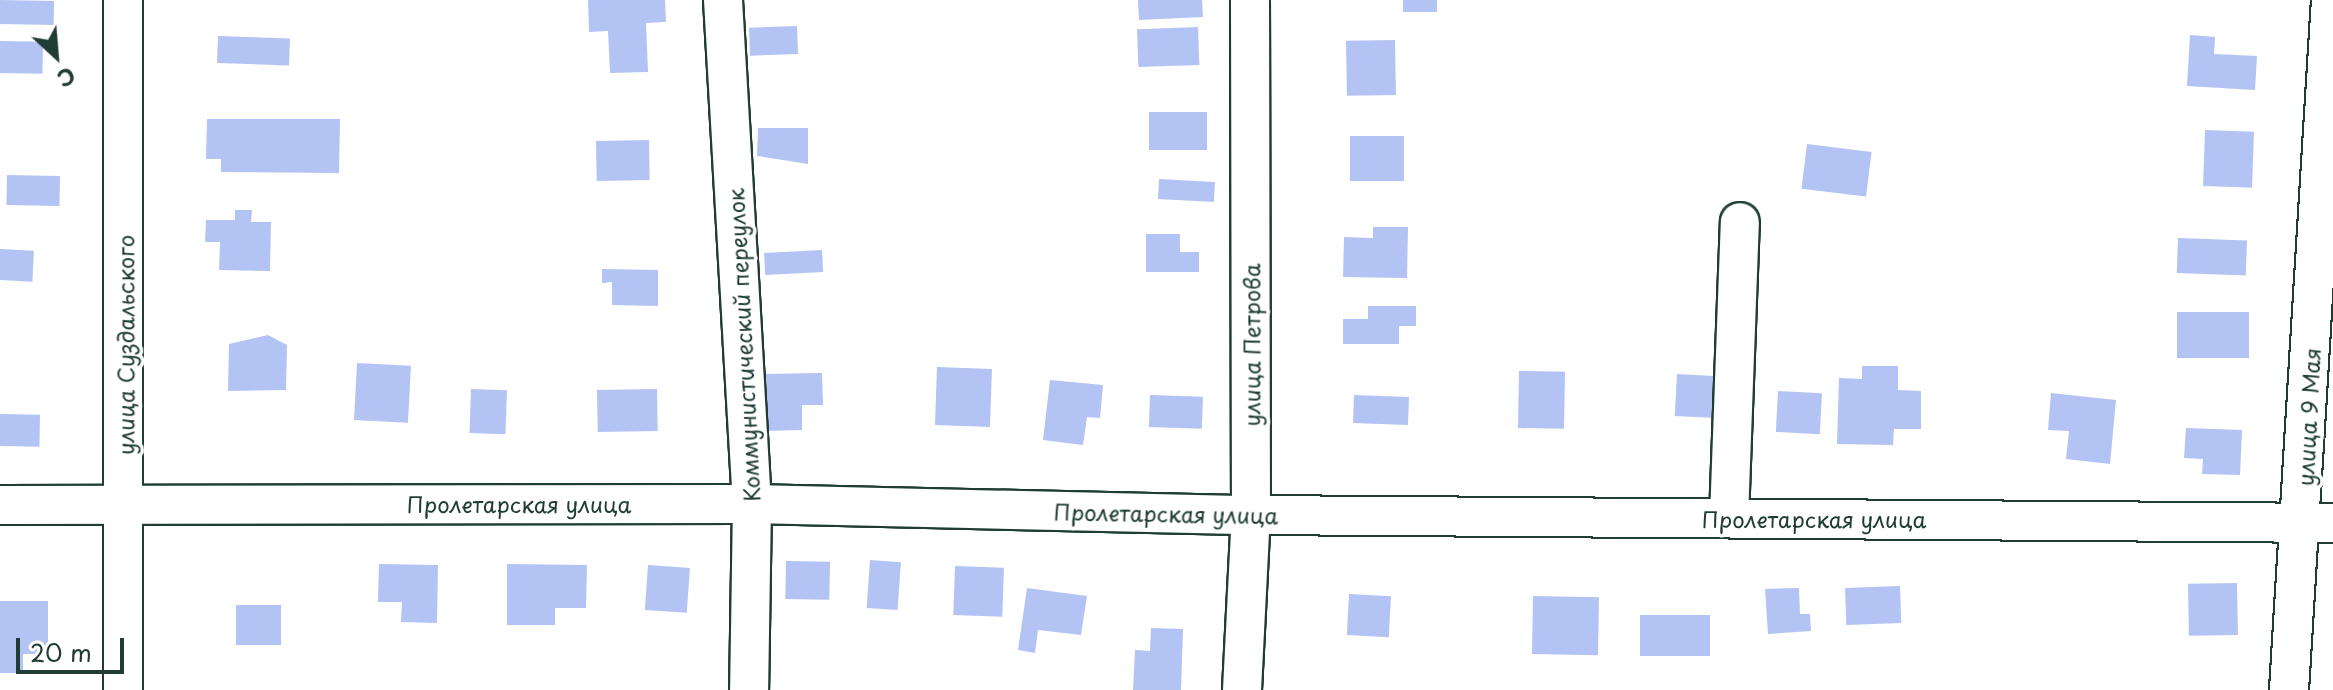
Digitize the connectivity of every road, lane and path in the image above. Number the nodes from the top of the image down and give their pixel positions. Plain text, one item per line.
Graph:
1 (123, 0) edge
2 (723, 0) edge
3 (1250, 0) edge
4 (2331, 0) edge
5 (1740, 222) dead end
6 (752, 504) junction
7 (0, 505) edge
8 (126, 506) junction
9 (1251, 515) junction
10 (1729, 518) junction
11 (2317, 523) edge
12 (123, 690) edge
13 (749, 690) edge
14 (1242, 690) edge
15 (2289, 690) edge

1 - 8 street, улица Суздальского
2 - 6 street, Коммунистический переулок
3 - 9 street, улица Петрова
4 - 11 street, улица 9 Мая
5 - 10 street
6 - 8 street, Пролетарская улица
6 - 9 street, Пролетарская улица
6 - 13 street, Коммунистический переулок
7 - 8 street, Пролетарская улица
8 - 12 street, улица Суздальского
9 - 10 street, Пролетарская улица
9 - 14 street, улица Петрова
10 - 11 street, Пролетарская улица
11 - 15 street, улица 9 Мая

